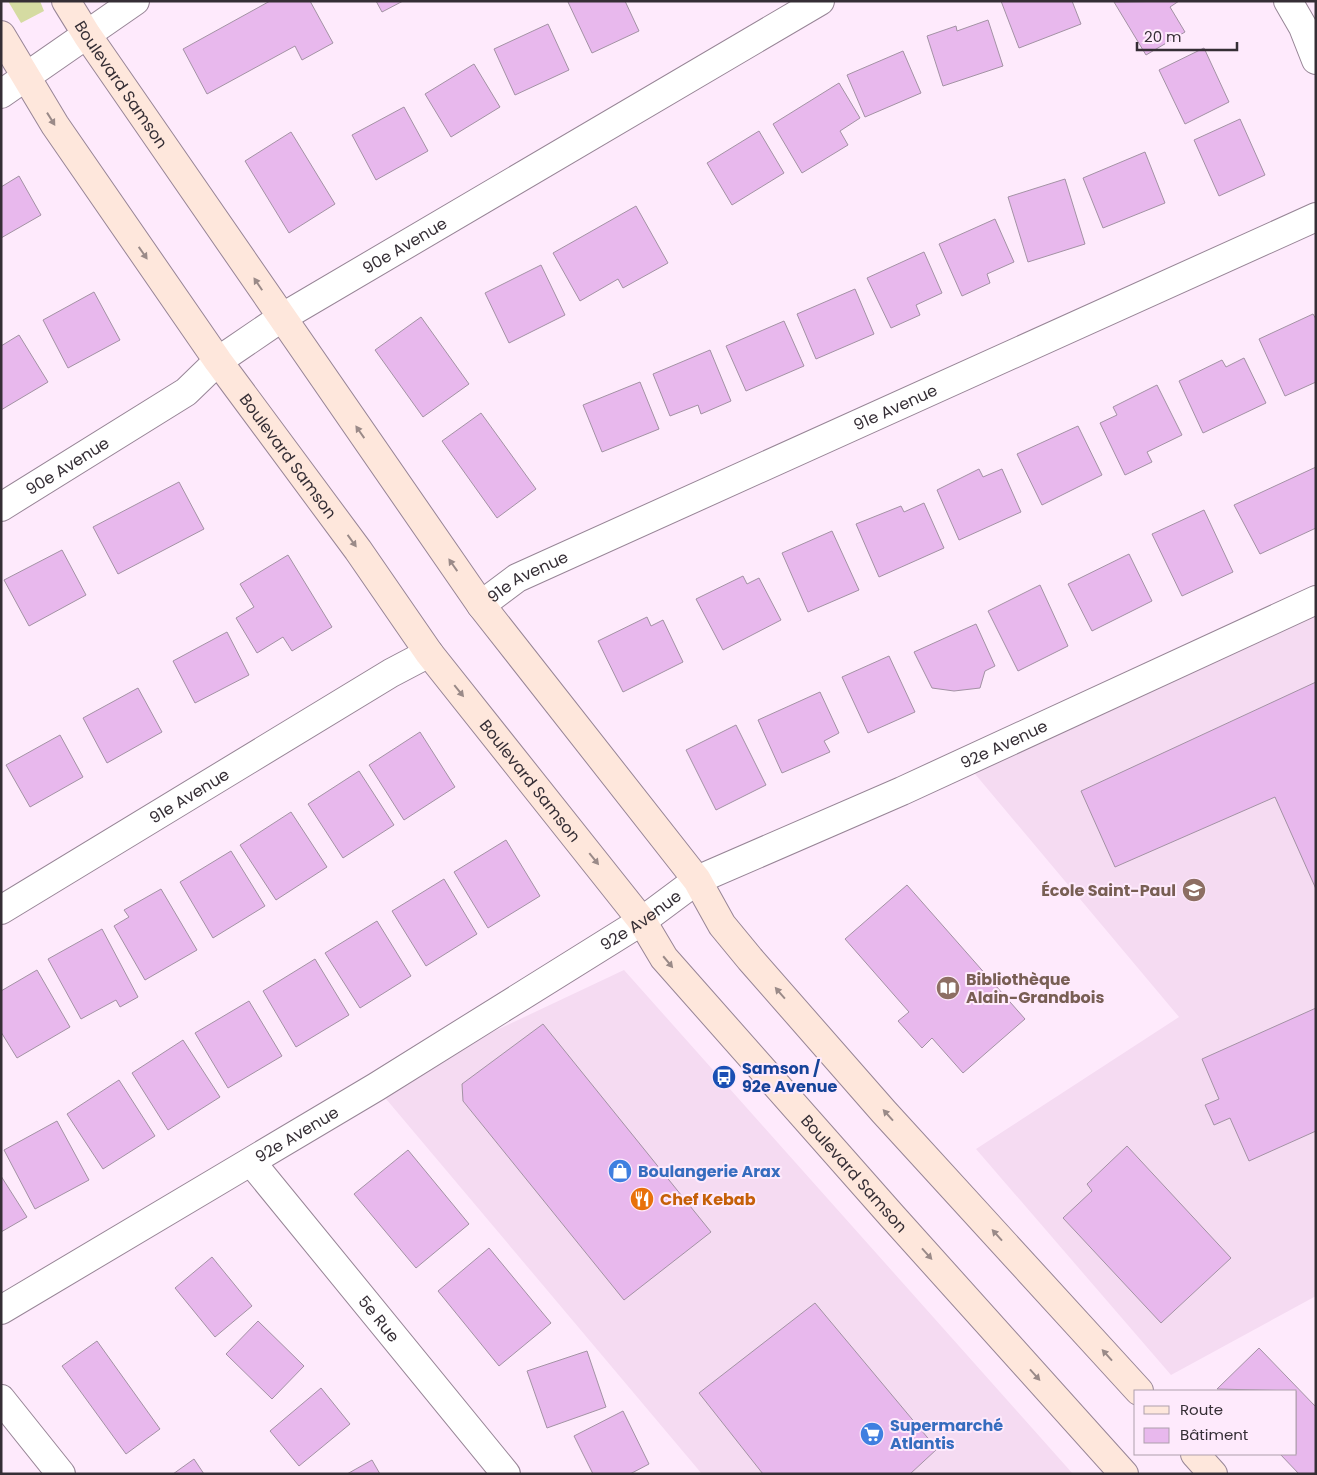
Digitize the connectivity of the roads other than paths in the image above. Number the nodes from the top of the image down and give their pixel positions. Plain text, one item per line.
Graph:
1 (66, 1) edge
2 (136, 1) edge
3 (820, 1) edge
4 (1288, 1) edge
5 (1309, 23) edge
6 (1, 35) edge
7 (87, 35) junction
8 (1316, 60) edge
9 (26, 78) junction
10 (1, 94) edge
11 (1316, 217) edge
12 (281, 318) junction
13 (218, 361) junction
14 (1, 507) edge
15 (1316, 600) edge
16 (480, 606) junction
17 (429, 653) junction
18 (697, 880) junction
19 (1, 910) edge
20 (642, 921) junction
21 (252, 1163) junction
22 (1, 1310) edge
23 (1139, 1390) edge
24 (1, 1399) edge
25 (1197, 1455) edge
26 (61, 1474) edge
27 (506, 1474) edge
28 (1124, 1474) edge
29 (1213, 1474) edge

1 - 7 street, Boulevard Samson
2 - 7 street
3 - 12 street, 90e Avenue
4 - 5 street
5 - 8 street
6 - 9 street, Boulevard Samson
7 - 9 street
12 -> 7 street, Boulevard Samson
9 - 10 street
9 -> 13 street, Boulevard Samson
11 - 16 street, 91e Avenue
12 - 13 street, 90e Avenue
16 -> 12 street, Boulevard Samson
13 - 14 street, 90e Avenue
13 -> 17 street, Boulevard Samson
15 - 18 street, 92e Avenue
16 - 18 street, Boulevard Samson
17 - 19 street, 91e Avenue
17 -> 20 street, Boulevard Samson
18 - 20 street, 92e Avenue
23 -> 18 street, Boulevard Samson
20 - 21 street, 92e Avenue
20 -> 28 street, Boulevard Samson
21 - 22 street, 92e Avenue
21 - 27 street, 5e Rue
24 - 26 street
25 - 29 street

